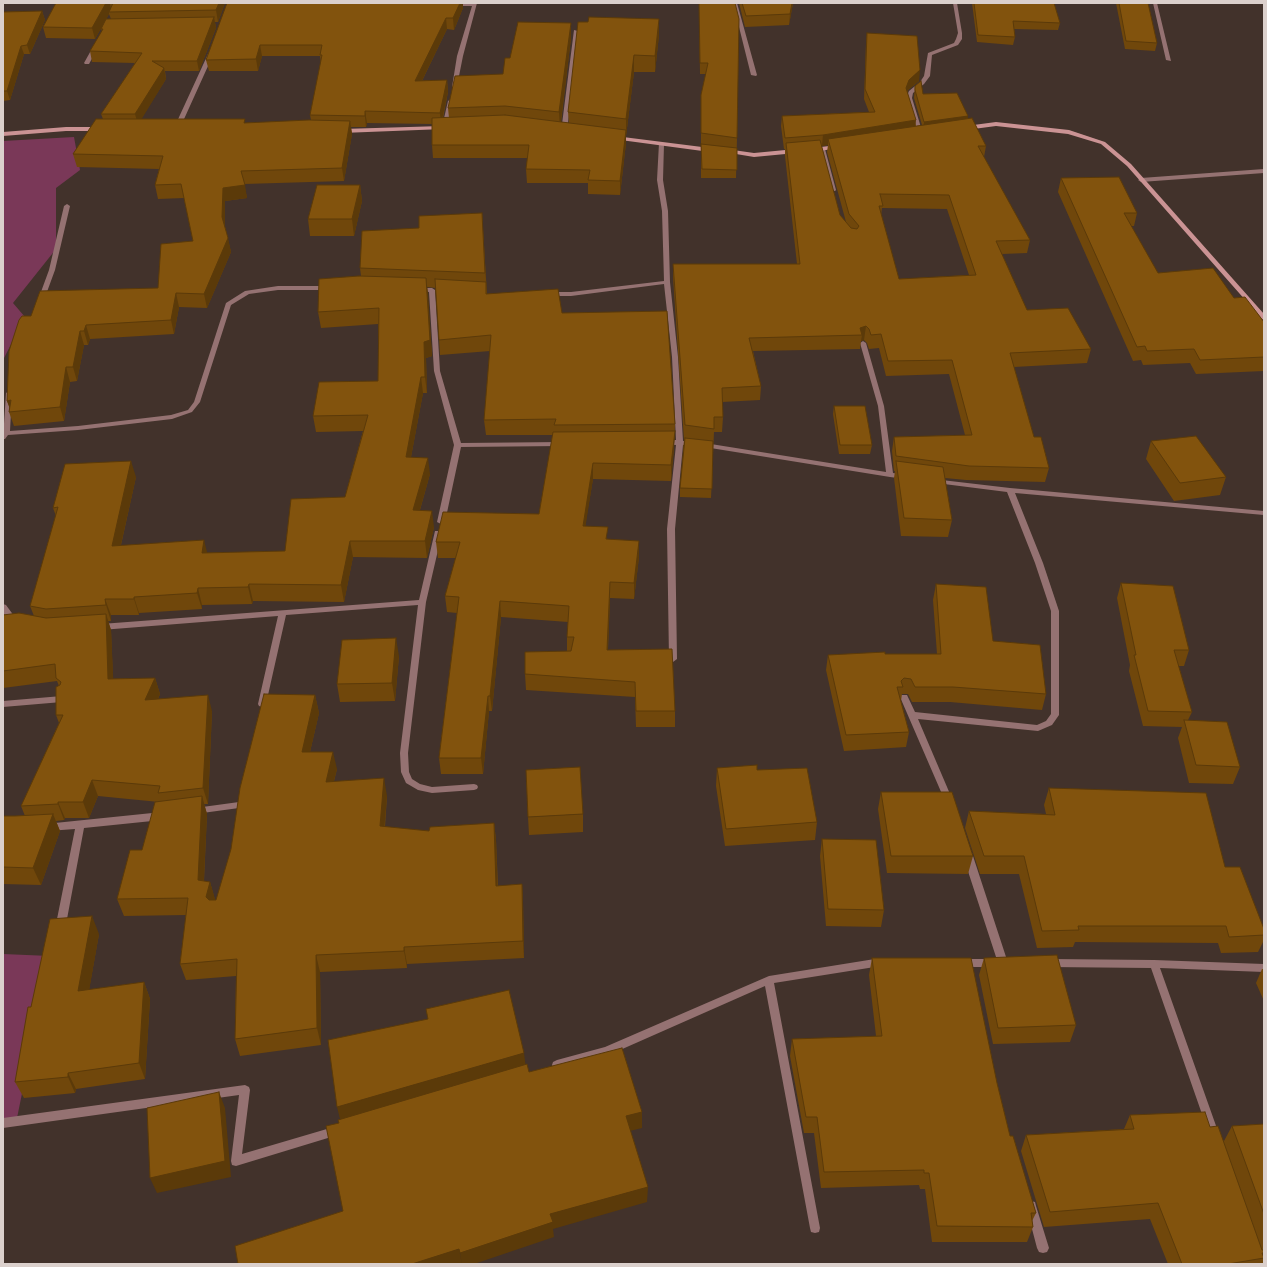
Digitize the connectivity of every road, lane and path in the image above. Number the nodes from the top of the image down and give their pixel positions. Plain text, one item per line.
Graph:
1 (735, 3) edge
2 (955, 3) edge
3 (1155, 3) edge
4 (475, 4) edge
5 (444, 5) edge
6 (576, 31) edge
7 (100, 39) edge
8 (213, 47) edge
9 (1169, 60) dead end
10 (87, 63) dead end
11 (754, 74) dead end
12 (169, 128) edge
13 (177, 128) junction
14 (184, 128) edge
15 (445, 128) junction
16 (453, 128) edge
17 (106, 129) edge
18 (958, 129) edge
19 (337, 131) edge
20 (557, 131) edge
21 (564, 132) junction
22 (572, 133) edge
23 (928, 133) edge
24 (3, 134) edge
25 (917, 134) joint
26 (609, 137) edge
27 (661, 144) junction
28 (844, 146) edge
29 (822, 149) junction
30 (807, 150) edge
31 (800, 151) edge
32 (1264, 171) edge
33 (1142, 180) junction
34 (836, 199) edge
35 (67, 206) dead end
36 (667, 282) junction
37 (339, 288) edge
38 (409, 290) edge
39 (432, 290) junction
40 (440, 290) edge
41 (540, 294) edge
42 (36, 309) edge
43 (1264, 318) edge
44 (863, 342) edge
45 (9, 387) edge
46 (4, 435) edge
47 (657, 442) edge
48 (680, 442) junction
49 (569, 444) edge
50 (458, 445) junction
51 (890, 475) junction
52 (913, 478) edge
53 (928, 480) edge
54 (1010, 490) junction
55 (1264, 513) edge
56 (422, 602) junction
57 (3, 607) edge
58 (284, 613) junction
59 (22, 625) edge
60 (92, 627) edge
61 (673, 659) edge
62 (904, 697) dead end
63 (62, 699) edge
64 (3, 704) edge
65 (260, 713) edge
66 (912, 715) junction
67 (474, 788) dead end
68 (239, 805) edge
69 (954, 811) edge
70 (184, 813) edge
71 (169, 815) edge
72 (80, 825) junction
73 (42, 827) edge
74 (964, 842) edge
75 (62, 919) edge
76 (889, 962) edge
77 (948, 963) edge
78 (1043, 963) edge
79 (1154, 964) junction
80 (1264, 968) edge
81 (769, 980) junction
82 (546, 1069) edge
83 (3, 1123) edge
84 (349, 1127) edge
85 (1218, 1144) edge
86 (1028, 1196) edge
87 (815, 1228) dead end
88 (1043, 1248) dead end

1 - 11 street
2 - 25 street
3 - 9 street
4 - 5 street
4 - 15 street
6 - 21 street
7 - 10 street
8 - 13 street
12 - 13 street
13 - 14 street
15 - 16 street
15 - 19 street
17 - 24 street
18 - 33 street
20 - 21 street
21 - 22 street
23 - 25 street
26 - 27 street
27 - 31 street
27 - 36 street
28 - 29 street
29 - 30 street
29 - 34 street
32 - 33 street
33 - 43 street
35 - 42 street
36 - 41 street
36 - 48 street
37 - 46 street
38 - 39 street
39 - 40 street
39 - 50 street
44 - 51 street
45 - 46 street
47 - 48 street
48 - 51 street
48 - 61 street
49 - 50 street
50 - 56 street
51 - 52 street
53 - 54 street
54 - 55 street
54 - 66 street
56 - 58 street
56 - 67 street
57 - 59 street
58 - 60 street
58 - 65 street
62 - 66 street
63 - 64 street
66 - 69 street
68 - 70 street
71 - 72 street
72 - 73 street
72 - 75 street
74 - 77 street
76 - 81 street
78 - 79 street
79 - 80 street
79 - 85 street
81 - 82 street
81 - 87 street
83 - 84 street
86 - 88 street

